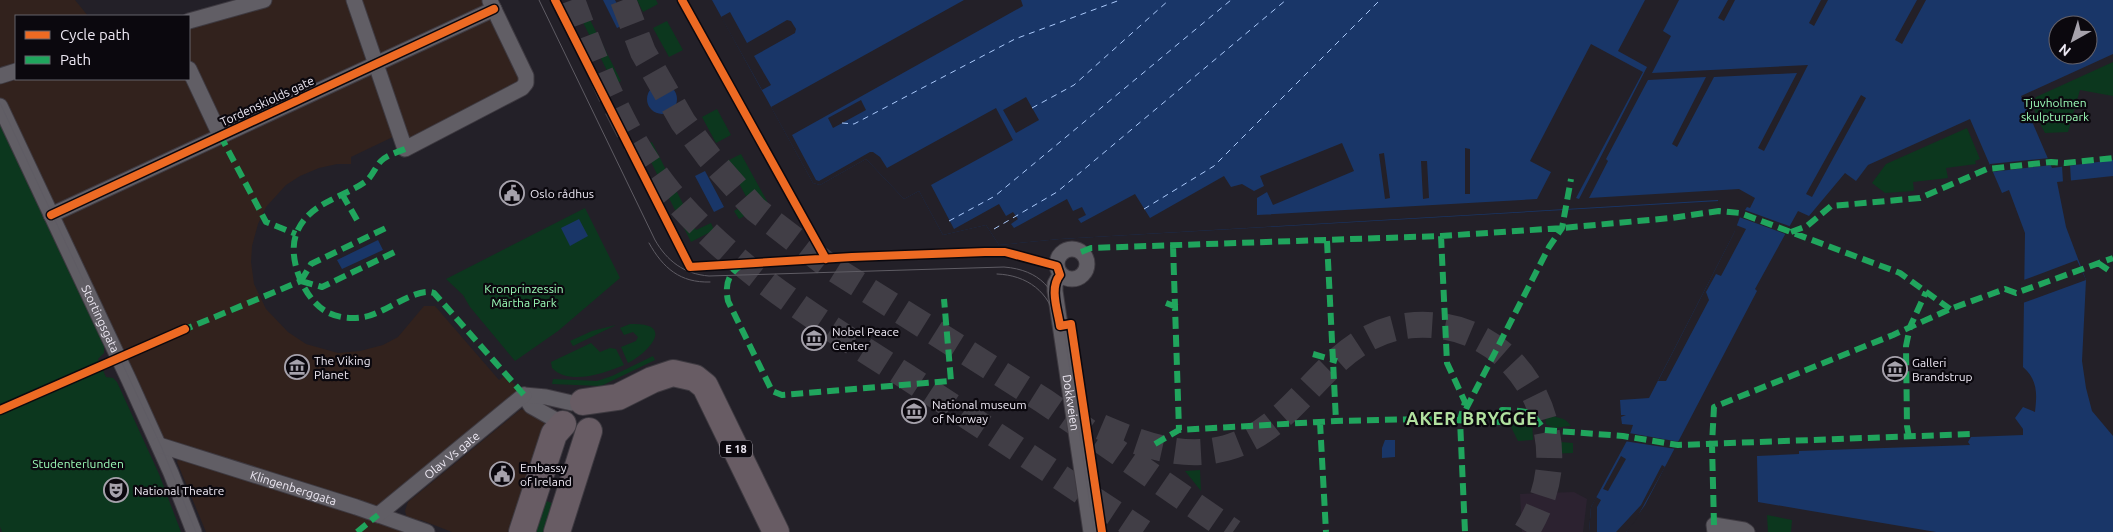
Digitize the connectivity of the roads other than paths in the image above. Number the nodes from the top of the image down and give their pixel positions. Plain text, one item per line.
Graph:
1 (264, 0) edge
2 (354, 0) edge
3 (492, 5) edge
4 (190, 21) edge
5 (375, 64) junction
6 (15, 71) edge
7 (190, 71) edge
8 (0, 76) edge
9 (0, 106) edge
10 (220, 135) junction
11 (51, 215) junction
12 (1060, 274) dead end
13 (687, 376) junction
14 (524, 395) junction
15 (580, 416) junction
16 (159, 445) junction
17 (378, 515) junction
18 (194, 532) edge
19 (427, 532) edge
20 (522, 532) edge
21 (557, 532) edge
22 (763, 532) edge
23 (776, 532) edge
24 (1091, 532) edge
25 (1715, 532) edge
26 (1747, 532) edge

1 - 4 street
2 - 5 street
3 - 5 street, Tordenskiolds gate
3 - 5 street
5 - 10 street, Tordenskiolds gate
6 - 8 street
7 - 10 street
9 - 11 street, Stortingsgata
10 - 11 street, Tordenskiolds gate
11 - 16 street, Stortingsgata
12 - 24 street, Dokkveien
13 - 15 highway
13 - 22 highway, E 18
13 - 23 highway, E 18
14 - 15 street
14 - 15 street
14 - 17 street, Olav Vs gate
15 - 20 highway
15 - 21 highway
16 - 17 street, Klingenberggata
16 - 18 street, Stortingsgata
17 - 19 street, Klingenberggata
25 - 26 street

